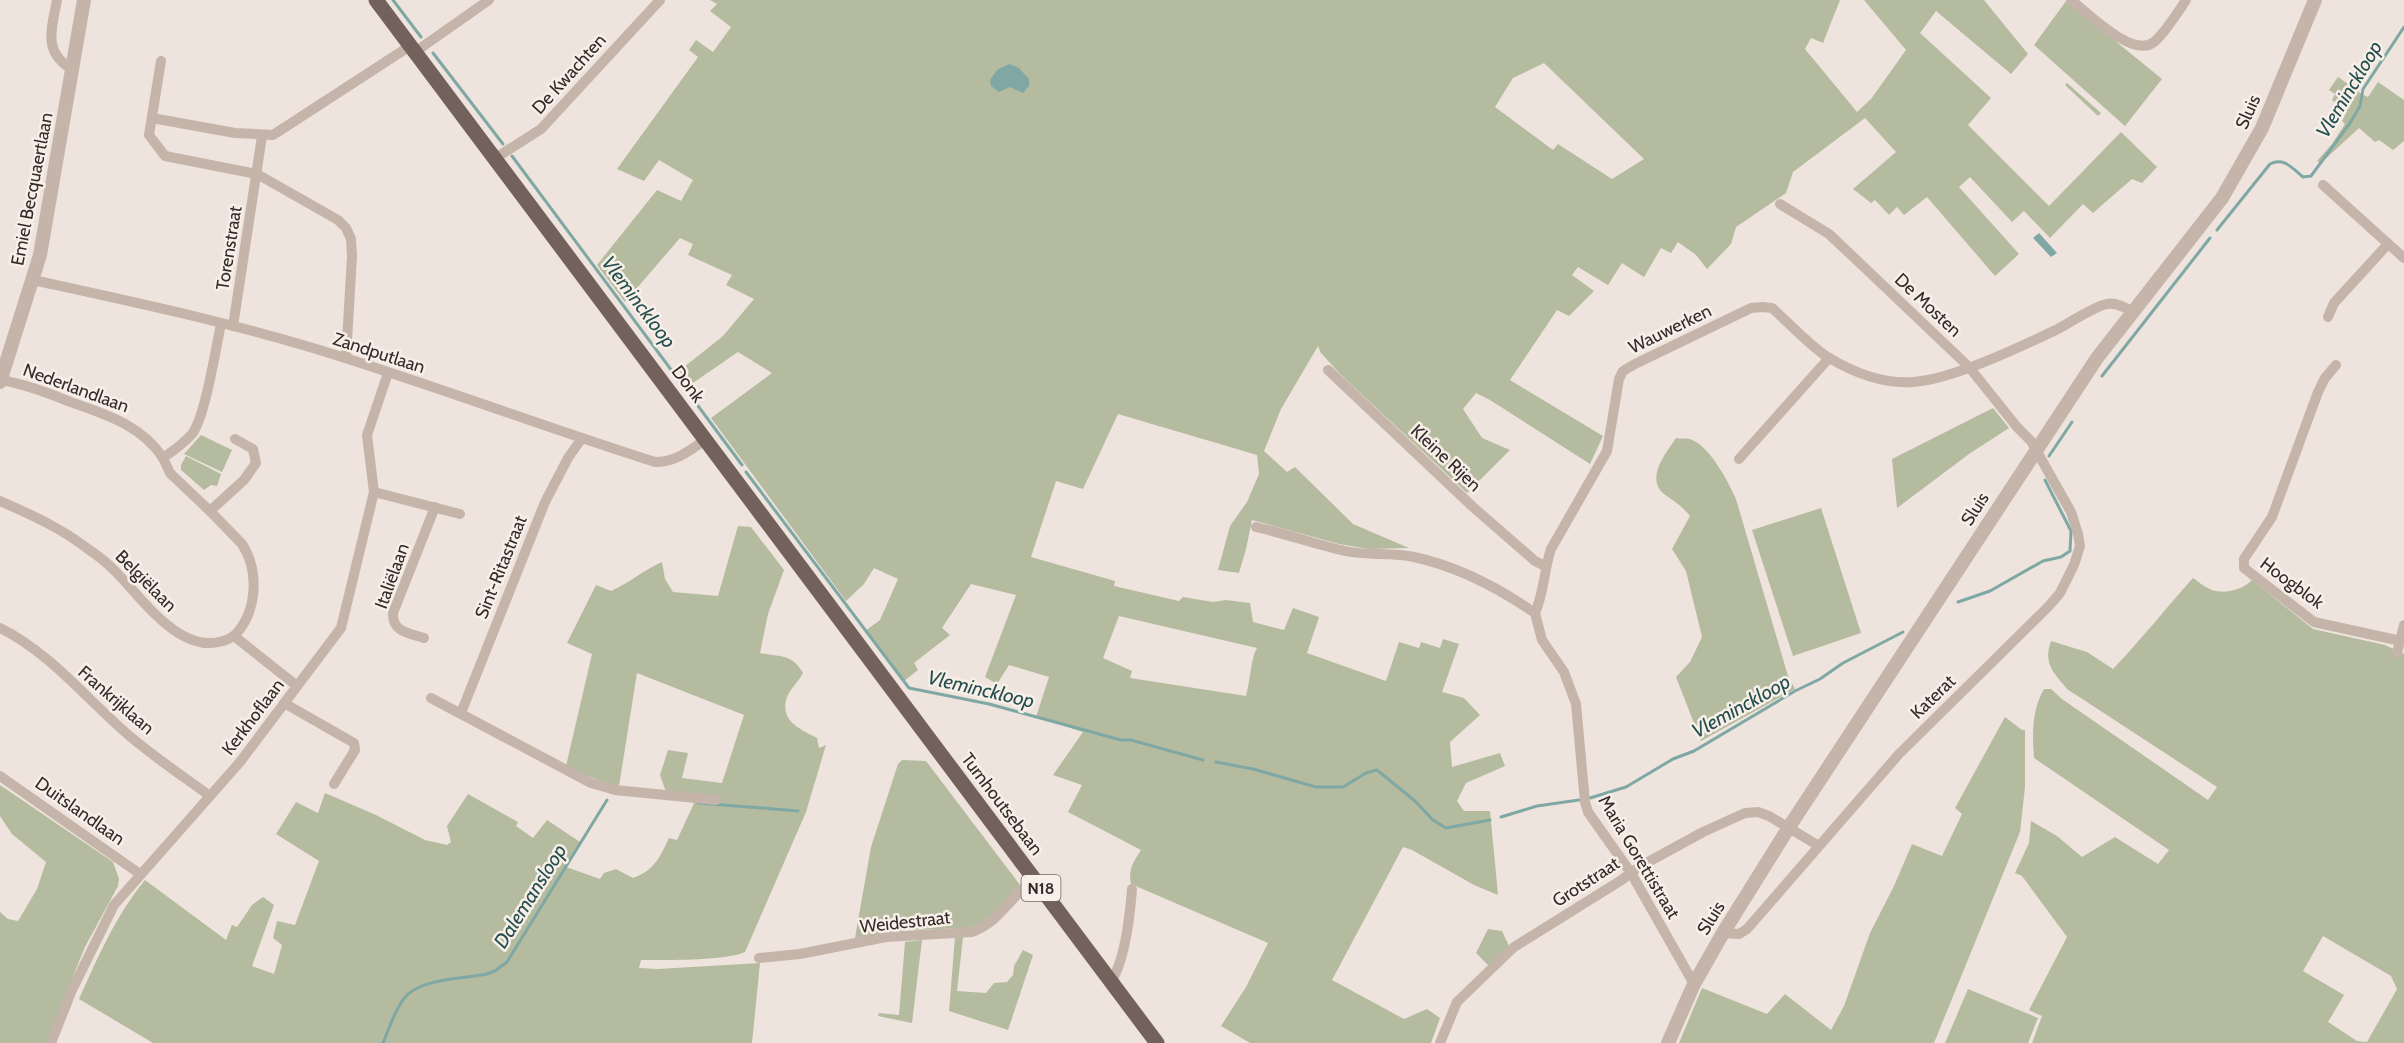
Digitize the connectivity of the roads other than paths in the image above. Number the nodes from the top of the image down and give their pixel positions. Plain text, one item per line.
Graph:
1 (57, 0) edge
2 (84, 0) edge
3 (376, 0) edge
4 (489, 0) edge
5 (660, 0) edge
6 (2071, 0) edge
7 (2186, 0) edge
8 (2316, 0) edge
9 (412, 49) junction
10 (161, 61) dead end
11 (72, 69) junction
12 (152, 118) junction
13 (262, 136) junction
14 (494, 159) junction
15 (257, 174) junction
16 (2323, 185) dead end
17 (1780, 204) dead end
18 (2388, 244) junction
19 (2404, 258) edge
20 (33, 280) junction
21 (2133, 311) junction
22 (2328, 316) dead end
23 (221, 324) junction
24 (233, 326) junction
25 (346, 358) junction
26 (1828, 358) junction
27 (2336, 365) dead end
28 (1969, 367) junction
29 (1328, 370) dead end
30 (388, 373) junction
31 (0, 381) edge
32 (582, 438) junction
33 (235, 439) dead end
34 (705, 440) junction
35 (2036, 450) junction
36 (163, 458) junction
37 (1739, 459) dead end
38 (374, 492) junction
39 (0, 501) edge
40 (435, 507) junction
41 (210, 511) junction
42 (460, 514) dead end
43 (1256, 527) dead end
44 (1545, 566) junction
45 (1535, 613) junction
46 (2404, 625) edge
47 (0, 628) edge
48 (234, 636) junction
49 (424, 638) dead end
50 (2401, 641) junction
51 (2397, 653) dead end
52 (297, 686) junction
53 (431, 698) dead end
54 (284, 703) junction
55 (460, 713) junction
56 (925, 733) joint
57 (0, 776) edge
58 (334, 784) dead end
59 (210, 796) junction
60 (716, 800) dead end
61 (1789, 827) junction
62 (1819, 846) junction
63 (1631, 873) junction
64 (140, 874) junction
65 (1034, 879) junction
66 (1132, 889) dead end
67 (1723, 933) junction
68 (759, 958) dead end
69 (1111, 982) junction
70 (1694, 984) junction
71 (51, 1043) edge
72 (1157, 1043) edge
73 (1440, 1043) edge
74 (1668, 1043) edge

1 - 11 street
2 - 11 street, Emiel Becquaertlaan
3 - 9 main road, Donk / N18
4 - 9 street
5 - 14 street, De Kwachten
6 - 7 street
8 - 21 street, Sluis
9 - 13 street
9 - 14 main road, Donk / N18
10 - 12 street
11 - 20 street, Emiel Becquaertlaan
12 - 13 street
12 - 15 street
13 - 15 street, Torenstraat
14 - 34 main road, Donk / N18
15 - 24 street, Torenstraat
15 - 25 street
16 - 18 street
17 - 28 street, De Mosten
18 - 19 street
18 - 22 street
20 - 23 street, Zandputlaan
20 - 31 street, Emiel Becquaertlaan
21 - 28 street, Wauwerken
21 - 35 street, Sluis
23 - 24 street, Zandputlaan
23 - 36 street
24 - 25 street, Zandputlaan
25 - 30 street, Zandputlaan
26 - 28 street, Wauwerken
26 - 37 street
26 - 44 street, Wauwerken
27 - 50 street, Hoogblok
28 - 35 street, De Mosten
29 - 44 street, Kleine Rijen
30 - 32 street, Zandputlaan
30 - 38 street, Kerkhoflaan
31 - 36 street, Nederlandlaan
32 - 34 street, Zandputlaan
32 - 55 street, Sint-Ritastraat
33 - 41 street
34 - 56 main road, Donk / N18
35 - 61 street, Sluis
35 - 62 street, Katerat
36 - 41 street, Nederlandlaan
38 - 40 street
38 - 52 street, Kerkhoflaan
39 - 48 street, Belgiëlaan
40 - 42 street
40 - 49 street, Italiëlaan
41 - 48 street, Nederlandlaan
43 - 45 street
44 - 45 street, Wauwerken
45 - 63 street, Maria Gorettistraat
46 - 50 street
47 - 59 street, Frankrijklaan
48 - 52 street
50 - 51 street
52 - 54 street, Kerkhoflaan
53 - 55 street
54 - 58 street
54 - 59 street, Kerkhoflaan
55 - 60 street
56 - 65 main road, Turnhoutsebaan / N18
57 - 64 street, Duitslandlaan
59 - 64 street, Kerkhoflaan
61 - 62 street, Grotstraat
61 - 63 street, Grotstraat
61 - 67 street, Sluis
62 - 67 street, Katerat
63 - 70 street, Maria Gorettistraat
63 - 73 street, Grotstraat
64 - 71 street, Kerkhoflaan
65 - 68 street, Weidestraat
65 - 69 main road, Turnhoutsebaan / N18
66 - 69 street
67 - 70 street, Sluis
69 - 72 main road, Turnhoutsebaan / N18
70 - 74 street, Sluis

